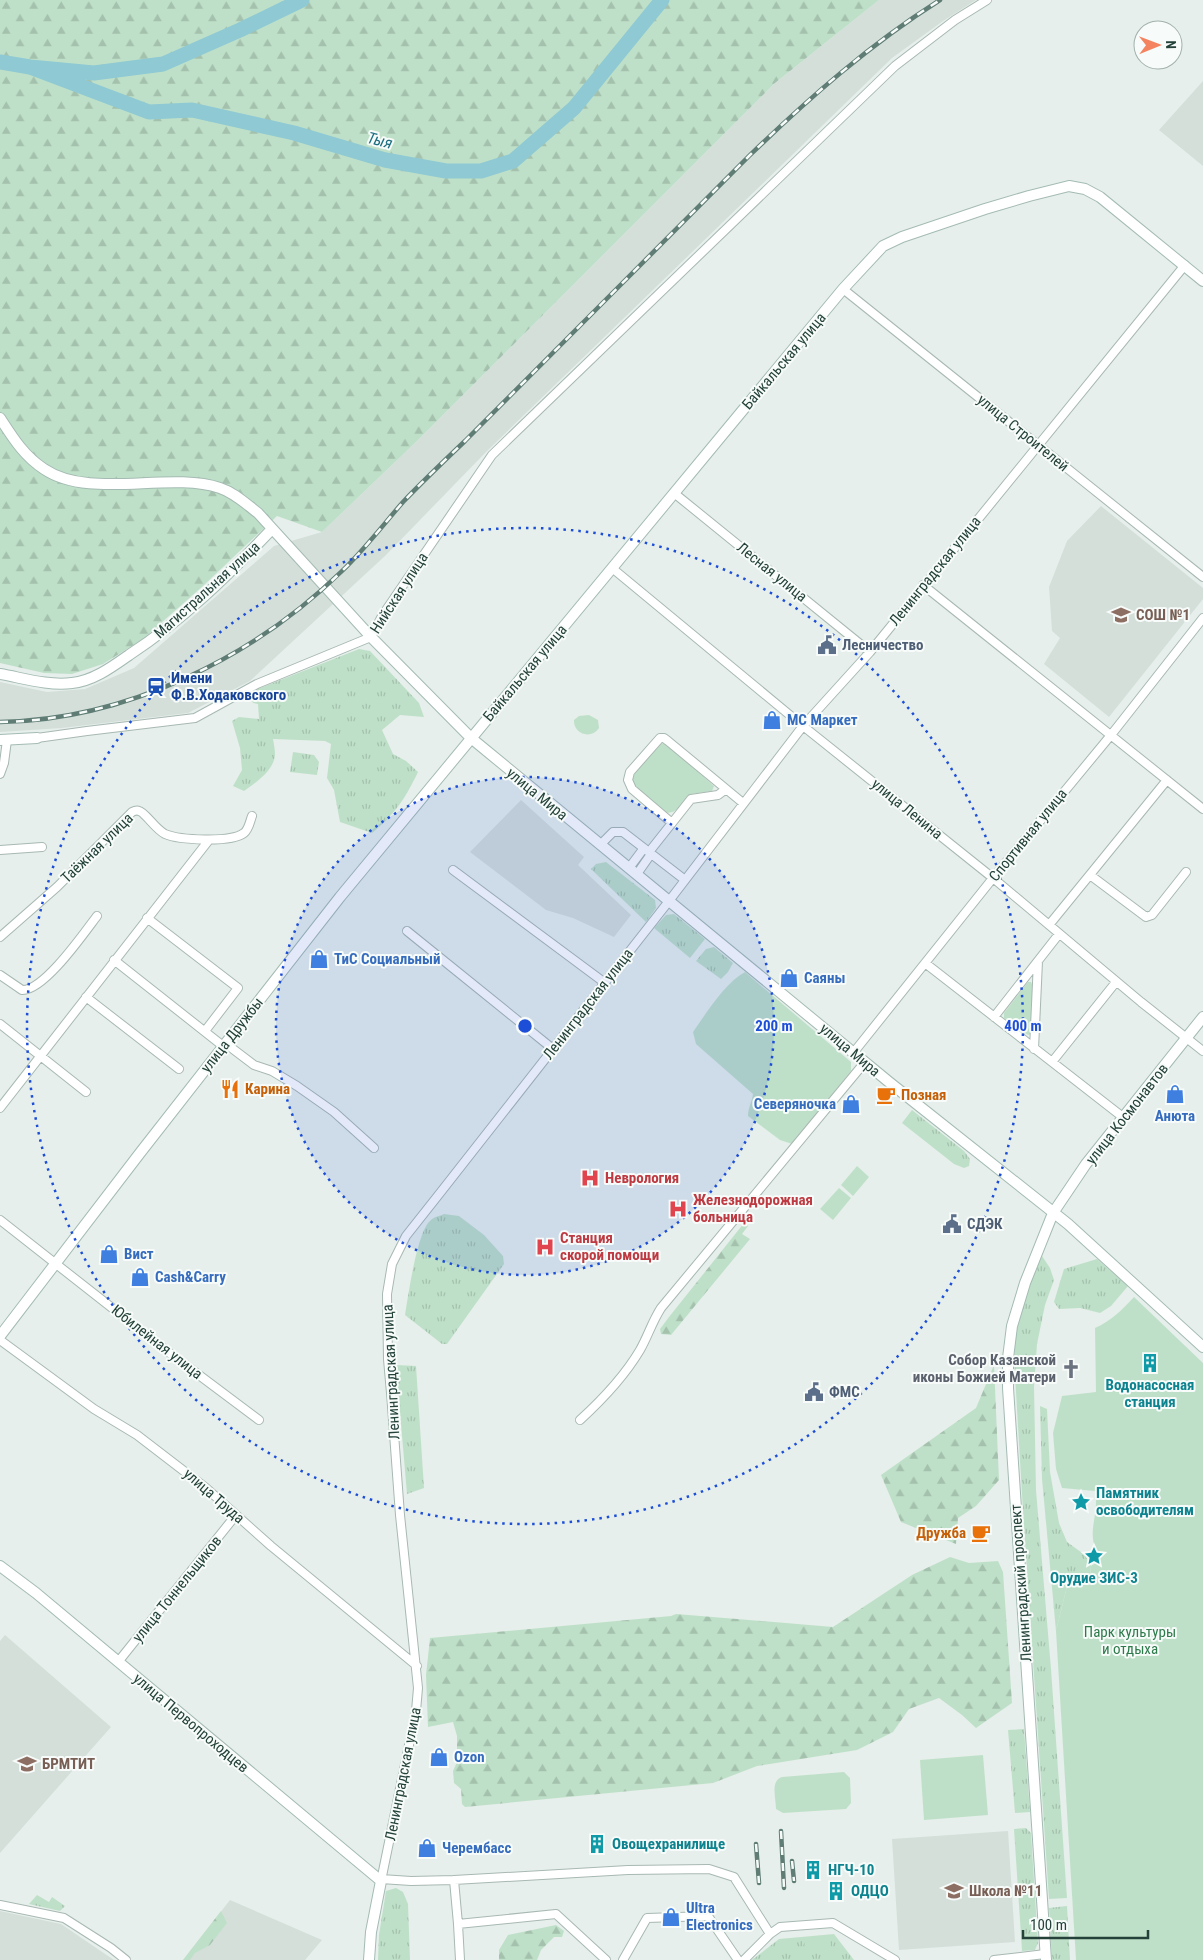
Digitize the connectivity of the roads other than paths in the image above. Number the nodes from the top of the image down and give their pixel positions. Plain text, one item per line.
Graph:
1 (987, 0) edge
2 (1185, 266) junction
3 (1203, 281) edge
4 (843, 290) junction
5 (0, 418) edge
6 (1038, 445) junction
7 (674, 493) junction
8 (272, 529) junction
9 (612, 568) junction
10 (1203, 577) edge
11 (923, 586) junction
12 (1203, 618) edge
13 (371, 637) junction
14 (870, 652) junction
15 (0, 674) edge
16 (803, 726) junction
17 (1111, 735) junction
18 (36, 738) joint
19 (471, 738) junction
20 (3, 740) edge
21 (0, 774) edge
22 (1167, 780) junction
23 (726, 789) junction
24 (743, 803) junction
25 (1203, 809) edge
26 (252, 816) dead end
27 (672, 823) junction
28 (209, 840) junction
29 (600, 845) junction
30 (42, 847) dead end
31 (0, 850) edge
32 (648, 851) junction
33 (453, 870) dead end
34 (633, 871) junction
35 (1186, 872) dead end
36 (1090, 875) junction
37 (993, 878) junction
38 (685, 880) junction
39 (669, 901) junction
40 (97, 916) dead end
41 (147, 918) junction
42 (1049, 925) junction
43 (407, 930) dead end
44 (1059, 934) junction
45 (0, 937) edge
46 (114, 960) junction
47 (1038, 961) junction
48 (925, 963) junction
49 (0, 975) edge
50 (1116, 982) junction
51 (605, 983) junction
52 (86, 997) junction
53 (994, 1017) junction
54 (1203, 1017) edge
55 (0, 1024) edge
56 (205, 1031) junction
57 (1186, 1038) junction
58 (224, 1045) junction
59 (553, 1049) junction
60 (1034, 1049) junction
61 (1203, 1051) edge
62 (854, 1052) junction
63 (39, 1057) junction
64 (865, 1062) junction
65 (1052, 1062) junction
66 (179, 1069) dead end
67 (86, 1092) dead end
68 (0, 1108) edge
69 (1124, 1118) junction
70 (374, 1148) dead end
71 (1054, 1213) junction
72 (0, 1220) edge
73 (56, 1263) junction
74 (0, 1338) edge
75 (1203, 1347) edge
76 (259, 1420) dead end
77 (580, 1420) dead end
78 (236, 1515) junction
79 (0, 1566) edge
80 (118, 1662) junction
81 (417, 1666) junction
82 (381, 1880) junction
83 (454, 1880) junction
84 (0, 1905) edge
85 (458, 1924) junction
86 (770, 1934) junction
87 (1046, 1957) edge
88 (126, 1960) edge
89 (369, 1960) edge
90 (460, 1960) edge
91 (606, 1960) edge
92 (624, 1960) edge
93 (738, 1960) edge
94 (744, 1960) edge
95 (894, 1960) edge
96 (994, 1960) edge

1 - 13 street, Нийская улица
2 - 3 street, Байкальская улица
2 - 4 street, Байкальская улица
2 - 6 street, Ленинградская улица
4 - 6 street, улица Строителей
4 - 7 street, Байкальская улица
5 - 8 street, улица Мира
6 - 10 street, улица Строителей
6 - 11 street, Ленинградская улица
7 - 9 street, Байкальская улица
7 - 14 street, Лесная улица
8 - 13 street, улица Мира
8 - 15 street, Магистральная улица
9 - 16 street, улица Ленина
9 - 19 street, Байкальская улица
11 - 14 street, Ленинградская улица
11 - 17 street
12 - 17 street, Спортивная улица
13 - 18 street, Нийская улица
13 - 19 street, улица Мира
14 - 16 street, Ленинградская улица
16 - 24 street, Ленинградская улица
16 - 37 street, улица Ленина
17 - 22 street
17 - 37 street, Спортивная улица
18 - 20 street
19 - 29 street, улица Мира
19 - 58 street, улица Дружбы
20 - 21 street
22 - 25 street
22 - 36 street
23 - 24 street
23 - 27 street
23 - 27 street
24 - 38 street, Ленинградская улица
26 - 28 street, Таёжная улица
27 - 32 street
28 - 41 street
28 - 45 street, Таёжная улица
29 - 32 street
29 - 34 street, улица Мира
30 - 31 street
32 - 34 street
32 - 38 street
33 - 51 street
34 - 39 street, улица Мира
35 - 36 street
36 - 42 street
37 - 42 street, улица Ленина
37 - 48 street, Спортивная улица
38 - 39 street, Ленинградская улица
39 - 51 street, Ленинградская улица
39 - 62 street, улица Мира
40 - 49 street
41 - 46 street
41 - 56 street
42 - 44 street, улица Ленина
43 - 59 street
44 - 47 street
44 - 50 street, улица Ленина
46 - 52 street
46 - 56 street
47 - 53 street
47 - 60 street
48 - 53 street
48 - 62 street, Спортивная улица
50 - 57 street, улица Ленина
50 - 65 street
51 - 59 street, Ленинградская улица
52 - 63 street
52 - 66 street
53 - 60 street
54 - 57 street, улица Космонавтов
55 - 63 street
56 - 58 street
57 - 61 street, улица Ленина
57 - 69 street, улица Космонавтов
58 - 70 street
58 - 73 street, улица Дружбы
59 - 81 street, Ленинградская улица
60 - 65 street
62 - 64 street, улица Мира
63 - 67 street
63 - 68 street
64 - 71 street, улица Мира
64 - 77 street
65 - 69 street
69 - 71 street, улица Космонавтов
71 - 75 street, улица Мира
71 - 87 street, Ленинградский проспект
72 - 73 street, Юбилейная улица
73 - 74 street, улица Дружбы
73 - 76 street, Юбилейная улица
74 - 78 street, улица Труда
78 - 80 street, улица Тоннельщиков
78 - 81 street, улица Труда
79 - 80 street, улица Первопроходцев
80 - 82 street, улица Первопроходцев
81 - 82 street, Ленинградская улица
82 - 83 street
82 - 89 street
83 - 85 street
83 - 86 street
84 - 88 street
85 - 90 street
85 - 91 street
86 - 94 street
86 - 95 street
87 - 96 street
92 - 93 street

